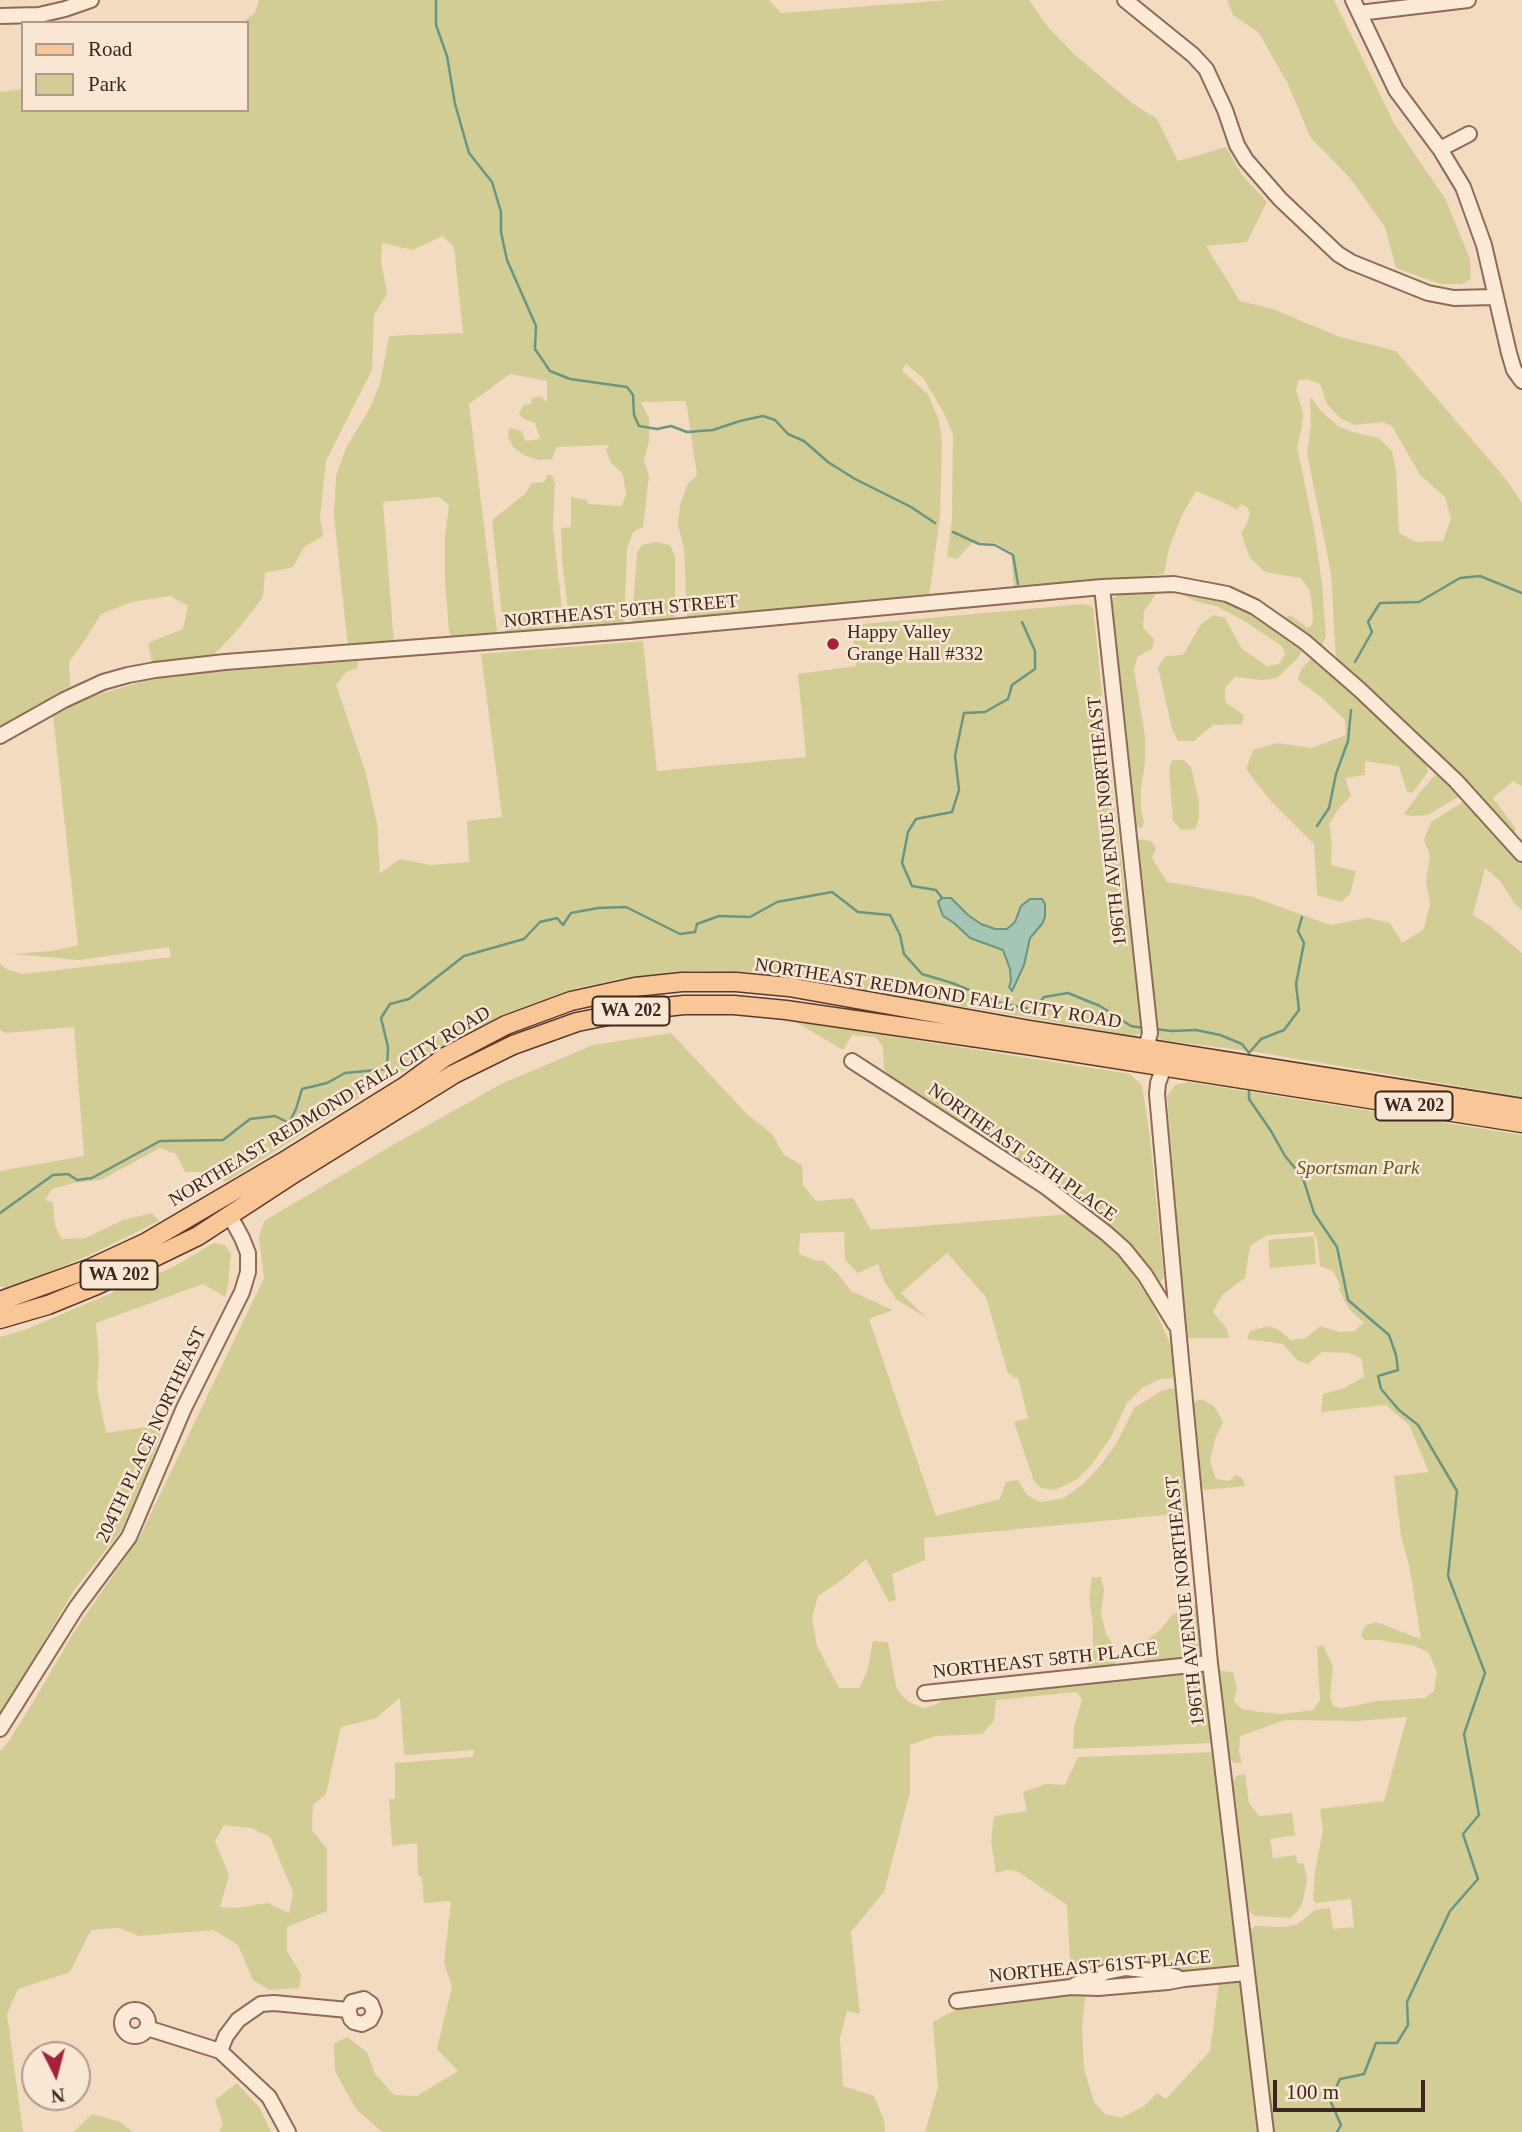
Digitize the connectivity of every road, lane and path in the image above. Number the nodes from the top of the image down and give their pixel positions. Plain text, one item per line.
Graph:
1 (1125, 0) edge
2 (1468, 0) edge
3 (84, 1) edge
4 (1356, 7) edge
5 (0, 16) edge
6 (1468, 134) dead end
7 (1440, 149) junction
8 (1494, 297) junction
9 (1522, 381) edge
10 (1102, 587) junction
11 (0, 736) edge
12 (1522, 854) edge
13 (1147, 1034) junction
14 (1187, 1055) junction
15 (1125, 1060) junction
16 (852, 1061) dead end
17 (1164, 1067) junction
18 (1226, 1068) junction
19 (1258, 1073) junction
20 (1522, 1108) edge
21 (1522, 1123) edge
22 (220, 1200) junction
23 (230, 1216) junction
24 (0, 1301) edge
25 (0, 1319) edge
26 (1178, 1328) junction
27 (1210, 1663) junction
28 (925, 1693) dead end
29 (0, 1729) edge
30 (1246, 1973) junction
31 (957, 2001) dead end
32 (348, 2010) dead end
33 (148, 2028) dead end
34 (220, 2052) junction
35 (288, 2132) edge
36 (1266, 2132) edge

1 - 8 street
2 - 4 street
3 - 5 street
4 - 7 street
6 - 7 street
7 - 8 street
8 - 9 street
10 - 11 street, NORTHEAST 50TH STREET
10 - 12 street, NORTHEAST 50TH STREET
10 - 13 street, 196TH AVENUE NORTHEAST
13 - 14 main road, NORTHEAST REDMOND FALL CITY ROAD / WA 202
13 - 15 main road
13 - 22 main road, NORTHEAST REDMOND FALL CITY ROAD / WA 202
14 - 17 main road
14 - 18 main road, NORTHEAST REDMOND FALL CITY ROAD / WA 202
15 - 17 main road, NORTHEAST REDMOND FALL CITY ROAD / WA 202
15 - 23 main road, NORTHEAST REDMOND FALL CITY ROAD / WA 202
16 - 26 street, NORTHEAST 55TH PLACE
17 - 18 main road, NORTHEAST REDMOND FALL CITY ROAD / WA 202
17 - 26 street, 196TH AVENUE NORTHEAST
18 - 19 main road, NORTHEAST REDMOND FALL CITY ROAD / WA 202
19 - 20 main road, NORTHEAST REDMOND FALL CITY ROAD / WA 202
19 - 21 main road, NORTHEAST REDMOND FALL CITY ROAD / WA 202
22 - 23 main road
22 - 24 main road, NORTHEAST REDMOND FALL CITY ROAD / WA 202
23 - 25 main road, NORTHEAST REDMOND FALL CITY ROAD / WA 202
23 - 29 street, 204TH PLACE NORTHEAST
26 - 27 street, 196TH AVENUE NORTHEAST
27 - 28 street, NORTHEAST 58TH PLACE
27 - 30 street, 196TH AVENUE NORTHEAST
30 - 31 street, NORTHEAST 61ST PLACE
30 - 36 street, 196TH AVENUE NORTHEAST
32 - 34 street
33 - 34 street
34 - 35 street

